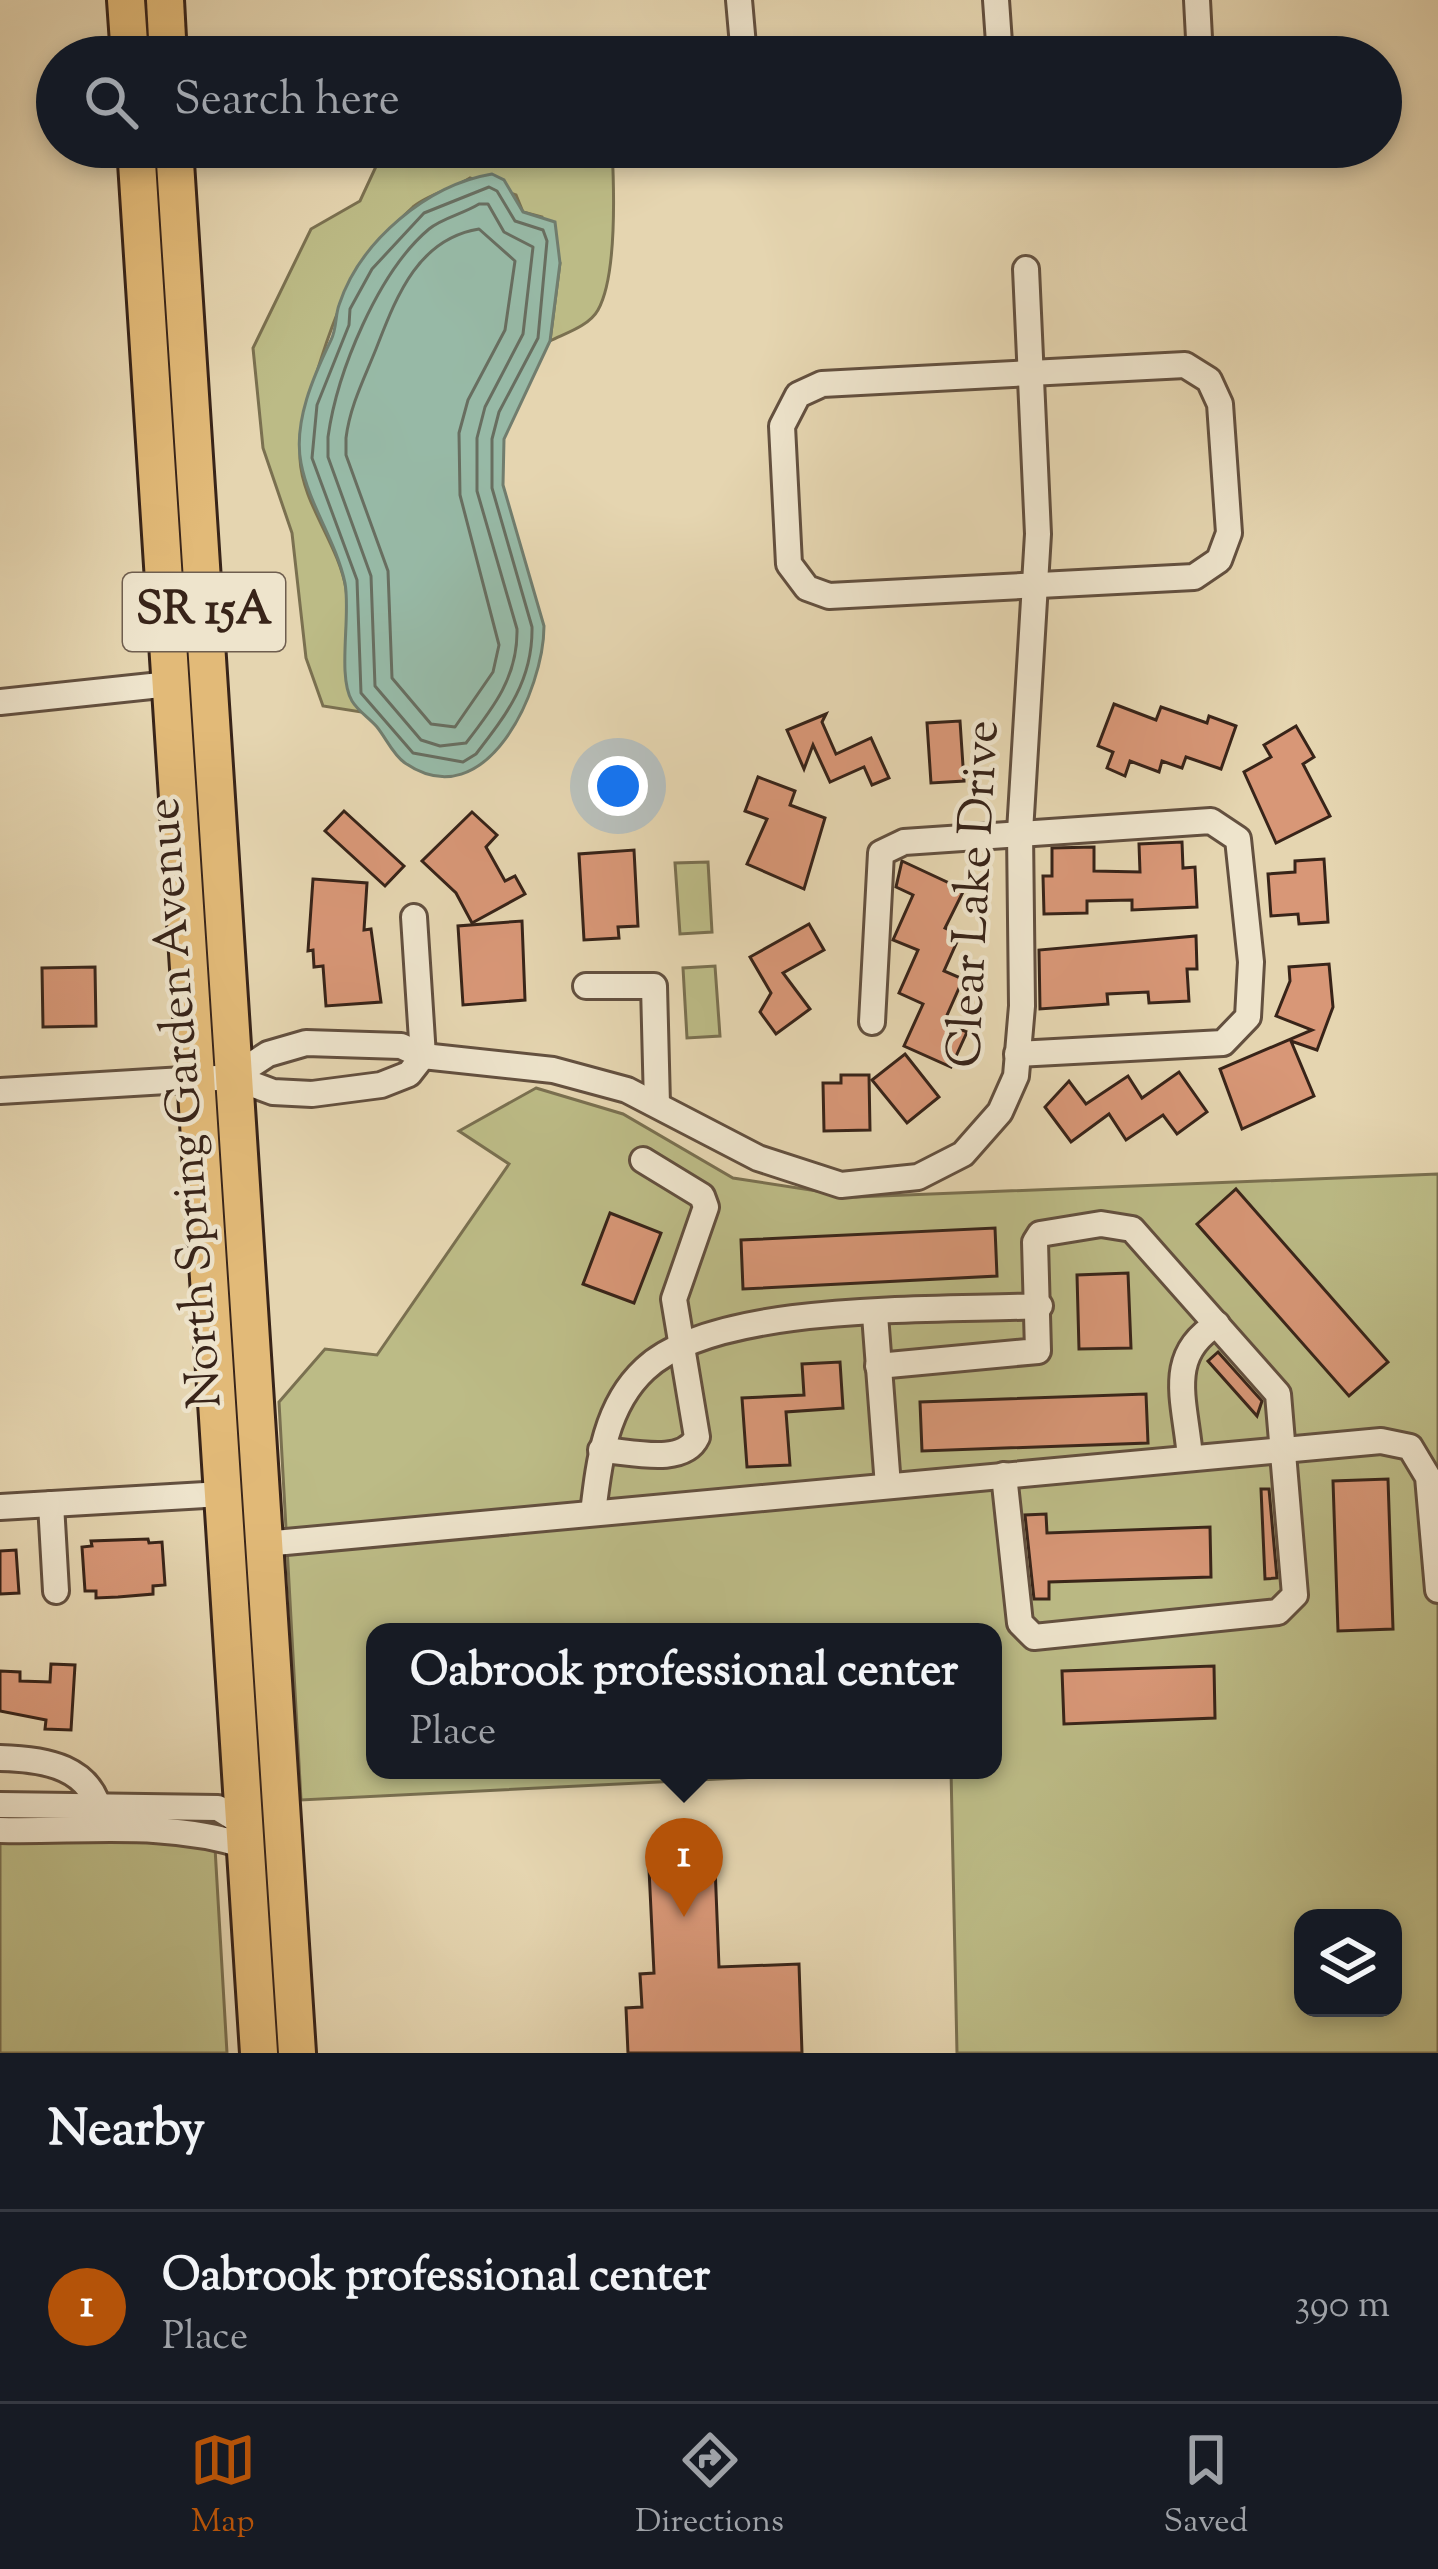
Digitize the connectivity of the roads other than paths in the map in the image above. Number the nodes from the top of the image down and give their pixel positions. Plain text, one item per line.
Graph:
1 (127, 0) edge
2 (165, 0) edge
3 (739, 0) edge
4 (996, 0) edge
5 (1196, 0) edge
6 (129, 36) edge
7 (168, 36) edge
8 (742, 36) edge
9 (999, 36) edge
10 (1199, 36) edge
11 (137, 168) edge
12 (175, 168) edge
13 (1027, 268) dead end
14 (1032, 374) junction
15 (1035, 588) junction
16 (170, 684) junction
17 (0, 702) edge
18 (1020, 832) junction
19 (414, 917) dead end
20 (586, 986) dead end
21 (872, 1022) dead end
22 (344, 1044) junction
23 (1017, 1054) junction
24 (423, 1056) junction
25 (233, 1077) junction
26 (195, 1080) junction
27 (350, 1089) junction
28 (0, 1091) edge
29 (656, 1104) junction
30 (643, 1160) dead end
31 (1040, 1306) junction
32 (874, 1315) junction
33 (1217, 1324) junction
34 (680, 1346) junction
35 (878, 1366) junction
36 (1284, 1449) junction
37 (601, 1450) junction
38 (1190, 1458) junction
39 (1004, 1475) junction
40 (888, 1486) junction
41 (222, 1494) junction
42 (51, 1504) junction
43 (0, 1508) edge
44 (593, 1513) junction
45 (264, 1544) junction
46 (1438, 1589) edge
47 (56, 1591) dead end
48 (0, 1758) edge
49 (240, 1764) junction
50 (0, 1805) edge
51 (100, 1816) junction
52 (282, 1824) junction
53 (0, 1830) edge
54 (245, 1835) junction
55 (286, 1880) junction
56 (259, 2053) edge
57 (297, 2053) edge

1 - 6 highway
2 - 7 highway
3 - 8 street
4 - 9 street
5 - 10 street
11 - 16 highway, North Spring Garden Avenue / SR 15A
12 - 25 highway, North Spring Garden Avenue / SR 15A
13 - 14 street, Clear Lake Drive
14 - 15 street, Clear Lake Drive
14 - 15 street
14 - 15 street
15 - 18 street, Clear Lake Drive
16 - 17 street
16 - 26 highway, North Spring Garden Avenue / SR 15A
18 - 21 street
18 - 23 street, Clear Lake Drive
18 - 23 street
19 - 24 street
20 - 29 street
22 - 24 street, Clear Lake Drive
22 - 25 street, Clear Lake Drive
22 - 27 street
23 - 29 street, Clear Lake Drive
24 - 27 street, Clear Lake Drive
24 - 29 street, Clear Lake Drive
25 - 26 street, Clear Lake Drive
25 - 27 street, Clear Lake Drive
25 - 45 highway, North Spring Garden Avenue / SR 15A
26 - 28 street, Clear Lake Drive
26 - 41 highway, North Spring Garden Avenue / SR 15A
30 - 34 street
31 - 32 street
31 - 33 street
31 - 35 street
32 - 34 street
32 - 35 street
33 - 36 street
33 - 38 street
34 - 37 street
34 - 37 street
35 - 40 street
36 - 38 street
36 - 39 street
36 - 46 street
37 - 44 street
38 - 39 street
39 - 40 street
40 - 44 street
41 - 42 street
41 - 49 highway, North Spring Garden Avenue / SR 15A
42 - 43 street
42 - 47 street
44 - 45 street
45 - 52 highway, North Spring Garden Avenue / SR 15A
48 - 51 street
49 - 52 highway
49 - 54 highway, North Spring Garden Avenue / SR 15A
50 - 51 street
51 - 53 street
51 - 54 street
52 - 55 highway, North Spring Garden Avenue / SR 15A
54 - 55 highway
54 - 56 highway, North Spring Garden Avenue / SR 15A
55 - 57 highway, North Spring Garden Avenue / SR 15A

